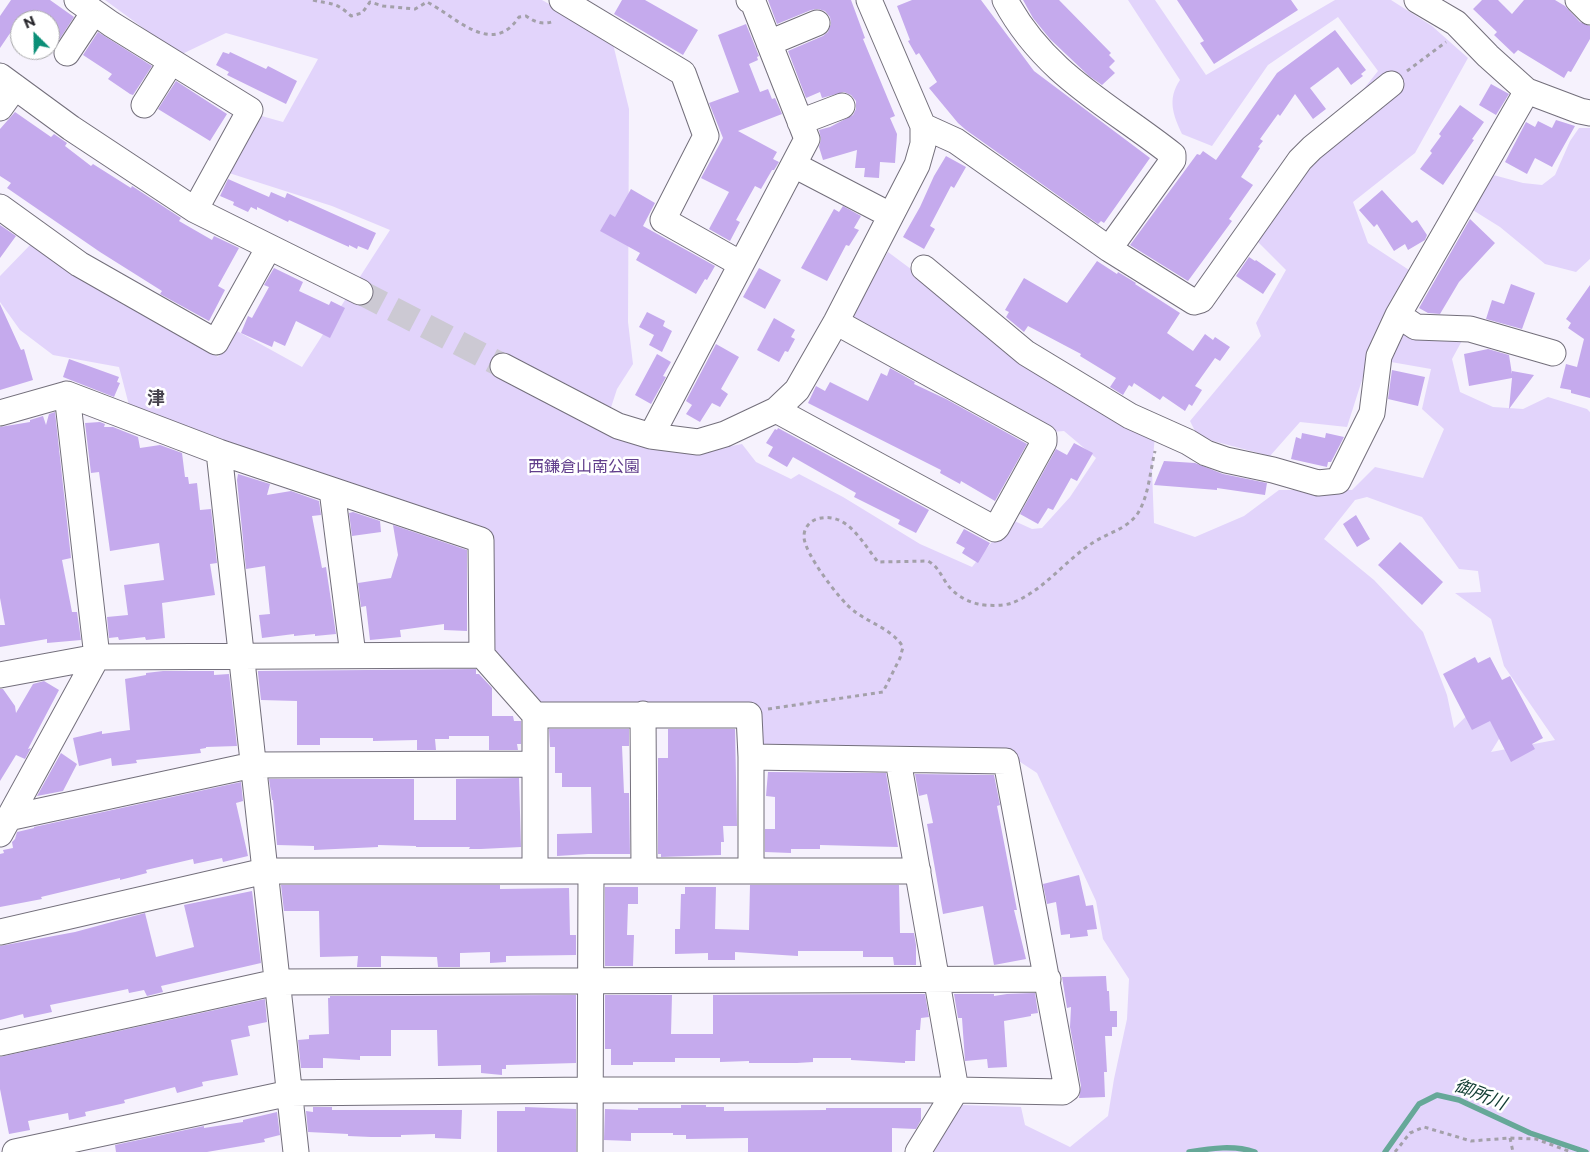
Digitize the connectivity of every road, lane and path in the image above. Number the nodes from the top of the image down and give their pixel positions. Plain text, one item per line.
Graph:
1 (312, 0) edge
2 (869, 0) edge
3 (1006, 0) edge
4 (1416, 0) edge
5 (1578, 0) edge
6 (752, 1) edge
7 (86, 6) edge
8 (559, 10) edge
9 (1590, 12) edge
10 (817, 23) dead end
11 (1462, 30) junction
12 (769, 42) junction
13 (67, 53) dead end
14 (171, 62) junction
15 (8, 82) edge
16 (1391, 84) joint
17 (1527, 91) junction
18 (144, 105) dead end
19 (842, 106) dead end
20 (0, 108) edge
21 (1590, 113) edge
22 (800, 122) junction
23 (923, 126) junction
24 (794, 165) junction
25 (0, 207) edge
26 (195, 210) junction
27 (890, 215) junction
28 (269, 247) junction
29 (1109, 250) junction
30 (742, 264) junction
31 (924, 268) dead end
32 (360, 292) tunnel mouth
33 (1398, 315) junction
34 (836, 322) junction
35 (1553, 353) dead end
36 (503, 366) tunnel mouth
37 (67, 394) junction
38 (776, 410) junction
39 (0, 413) edge
40 (1160, 429) junction
41 (651, 436) junction
42 (219, 452) junction
43 (332, 490) junction
44 (241, 655) junction
45 (353, 655) junction
46 (482, 655) junction
47 (97, 657) junction
48 (0, 675) edge
49 (642, 714) junction
50 (535, 715) junction
51 (749, 715) junction
52 (751, 757) junction
53 (898, 760) junction
54 (534, 764) junction
55 (253, 766) junction
56 (4, 826) edge
57 (265, 871) junction
58 (535, 871) junction
59 (591, 871) junction
60 (644, 871) junction
61 (750, 871) junction
62 (918, 871) junction
63 (0, 932) edge
64 (937, 979) junction
65 (1048, 979) junction
66 (590, 980) junction
67 (277, 982) junction
68 (0, 1043) edge
69 (590, 1090) junction
70 (956, 1090) junction
71 (290, 1093) junction
72 (1510, 1138) junction
73 (15, 1152) edge
74 (296, 1152) edge
75 (590, 1152) edge
76 (918, 1152) edge
77 (1395, 1152) edge
78 (1513, 1152) edge
79 (1570, 1152) edge

1 - 8 path
2 - 23 street
3 - 29 street
4 - 11 street
5 - 9 street
6 - 12 street
7 - 13 street
7 - 14 street
8 - 30 street
10 - 12 street
11 - 16 path
11 - 17 street
12 - 22 street
14 - 18 street
14 - 26 street
15 - 20 street
15 - 26 street
16 - 29 street
17 - 21 street
17 - 33 street
19 - 22 street
22 - 24 street
23 - 27 street
23 - 29 street
24 - 27 street
24 - 30 street
25 - 28 street
26 - 28 street
27 - 34 street
28 - 32 street
30 - 41 street
31 - 40 street
33 - 35 street
33 - 40 street
34 - 38 street
34 - 38 street
36 - 41 street
37 - 39 street
37 - 42 street
37 - 47 street
38 - 41 street
40 - 51 path
42 - 43 street
42 - 44 street
43 - 45 street
43 - 46 street
44 - 45 street
44 - 47 street
44 - 55 street
45 - 46 street
46 - 50 street
47 - 48 street
47 - 56 street
49 - 50 street
49 - 51 street
49 - 60 street
50 - 54 street
51 - 52 street
52 - 53 street
52 - 61 street
53 - 62 street
53 - 65 street
54 - 55 street
54 - 58 street
55 - 56 street
55 - 57 street
57 - 58 street
57 - 63 street
57 - 67 street
58 - 59 street
59 - 60 street
59 - 66 street
60 - 61 street
61 - 62 street
62 - 64 street
64 - 65 street
64 - 66 street
64 - 70 street
65 - 70 street
66 - 67 street
66 - 69 street
67 - 68 street
67 - 71 street
69 - 70 street
69 - 71 street
69 - 75 street
70 - 76 street
71 - 73 street
71 - 74 street
72 - 77 path
72 - 78 path
72 - 79 path

